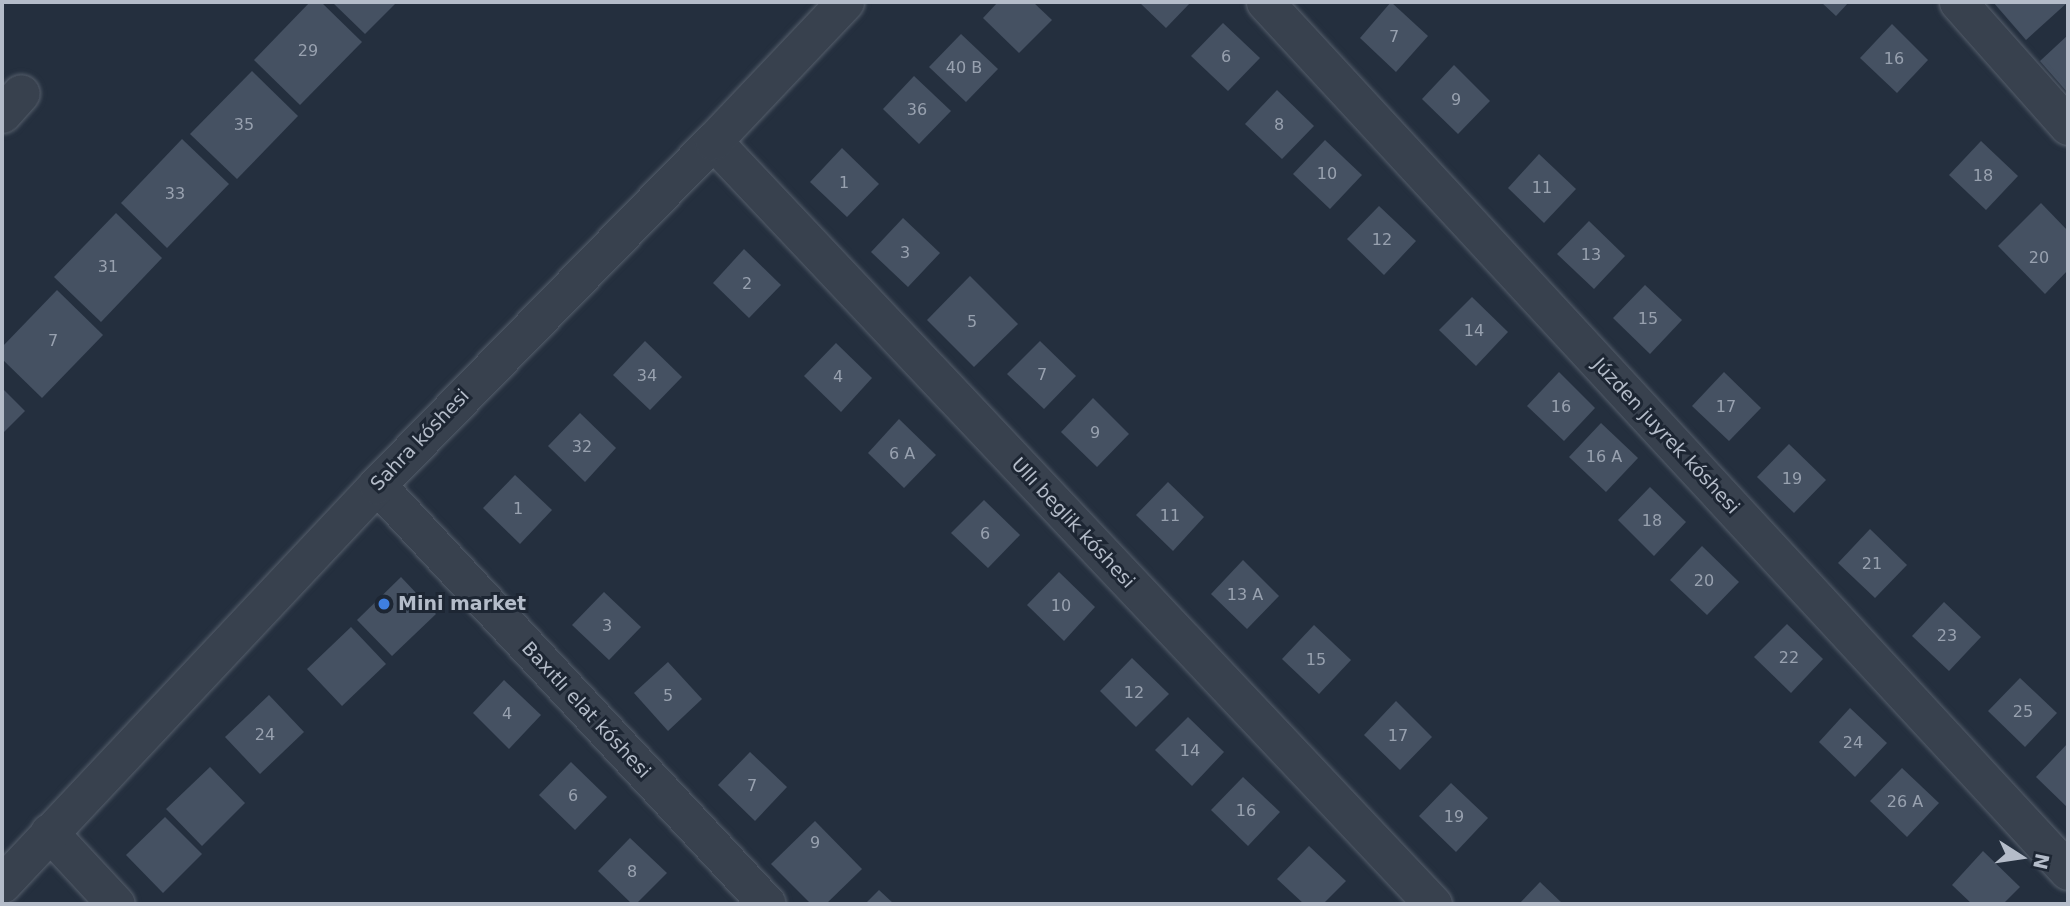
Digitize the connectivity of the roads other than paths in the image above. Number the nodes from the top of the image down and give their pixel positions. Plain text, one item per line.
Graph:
1 (845, 2) edge
2 (1265, 2) edge
3 (1958, 2) edge
4 (2068, 125) edge
5 (713, 141) junction
6 (377, 485) junction
7 (49, 832) junction
8 (2068, 871) edge
9 (2, 884) edge
10 (116, 904) edge
11 (767, 904) edge
12 (1433, 904) edge

1 - 5 street, Sahra kóshesi
2 - 8 street, Júzden juyrek kóshesi
3 - 4 street
5 - 6 street, Sahra kóshesi
5 - 12 street, Ullı beglik kóshesi
6 - 7 street, Sahra kóshesi
6 - 11 street, Baxıtlı elat kóshesi
7 - 9 street, Sahra kóshesi
7 - 10 street

